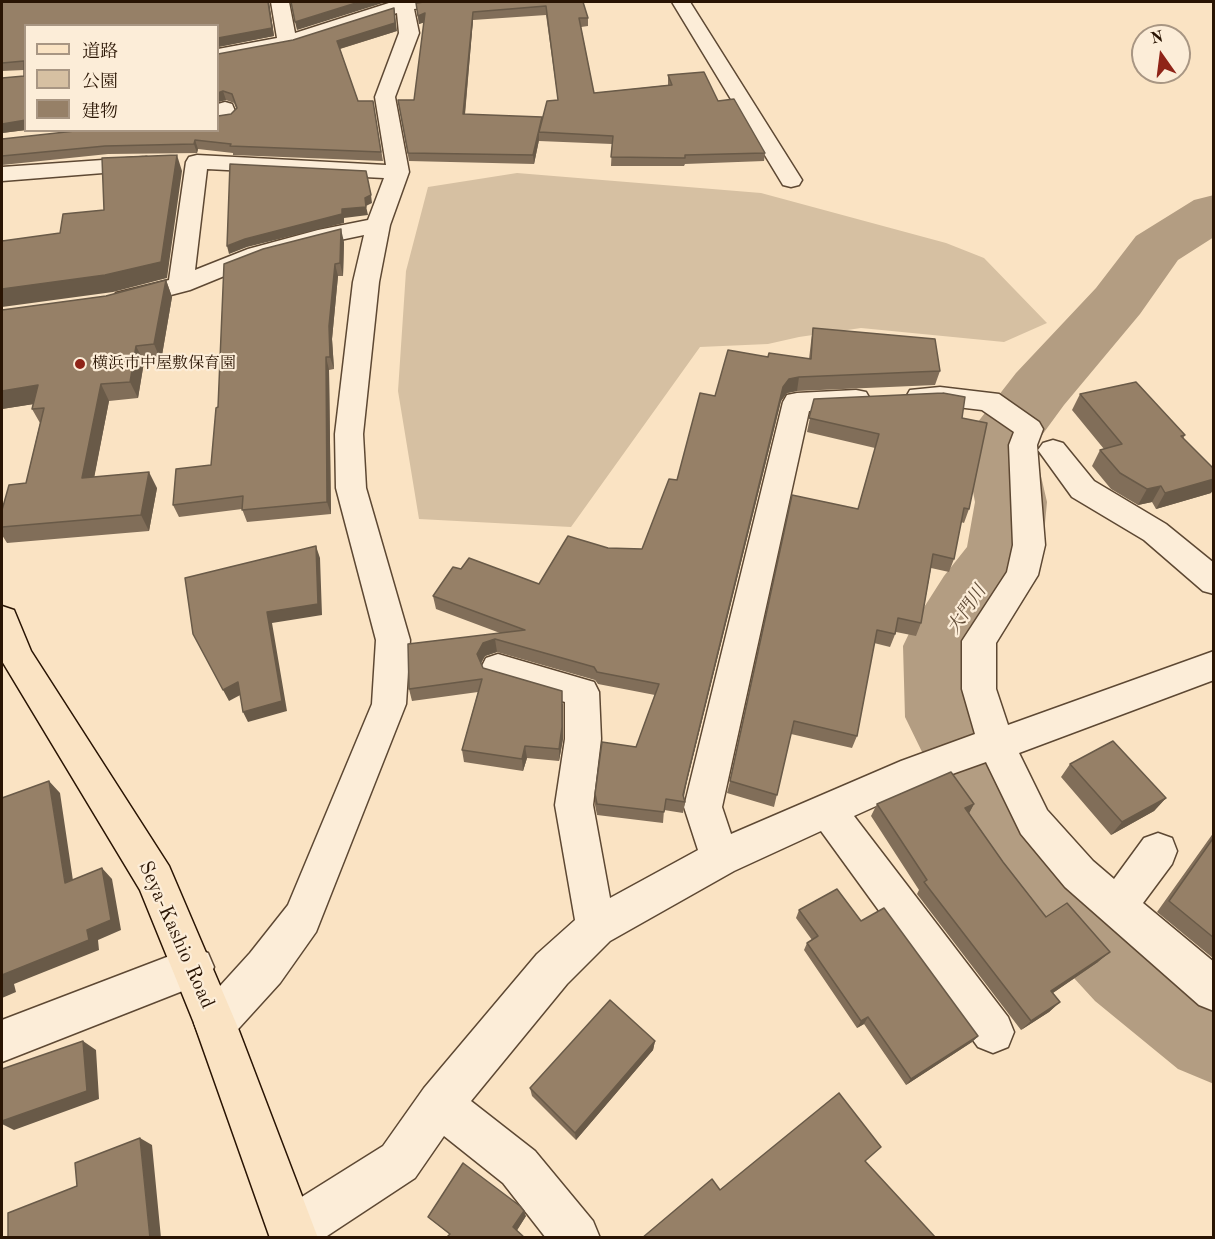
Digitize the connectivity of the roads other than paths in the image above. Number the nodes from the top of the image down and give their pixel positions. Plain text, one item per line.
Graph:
1 (244, 2) edge
2 (253, 2) edge
3 (280, 2) edge
4 (411, 2) edge
5 (681, 2) edge
6 (287, 42) junction
7 (219, 55) edge
8 (178, 163) junction
9 (398, 172) junction
10 (2, 174) edge
11 (791, 180) dead end
12 (378, 225) junction
13 (181, 285) junction
14 (101, 303) edge
15 (1053, 450) dead end
16 (1214, 582) edge
17 (2, 619) edge
18 (1214, 665) edge
19 (498, 668) dead end
20 (974, 751) junction
21 (827, 810) junction
22 (1158, 850) dead end
23 (720, 858) junction
24 (1117, 907) junction
25 (596, 927) junction
26 (193, 968) junction
27 (1214, 990) edge
28 (215, 1023) junction
29 (993, 1032) dead end
30 (2, 1041) edge
31 (440, 1104) junction
32 (293, 1234) edge
33 (576, 1238) edge

1 - 2 street
3 - 6 street
4 - 6 street
4 - 9 street
5 - 11 street
6 - 7 street
8 - 9 street
8 - 10 street
8 - 13 street
9 - 12 street
12 - 13 street
12 - 28 street
13 - 14 street
15 - 16 street
17 - 26 main road, Seya-Kashio Road
18 - 20 street
19 - 25 street
20 - 21 street
20 - 23 street
20 - 24 street
21 - 23 street
21 - 29 street
22 - 24 street
23 - 25 street
24 - 27 street
25 - 31 street
26 - 28 main road, Seya-Kashio Road
26 - 30 street
28 - 32 main road, Seya-Kashio Road
31 - 32 street
31 - 33 street

